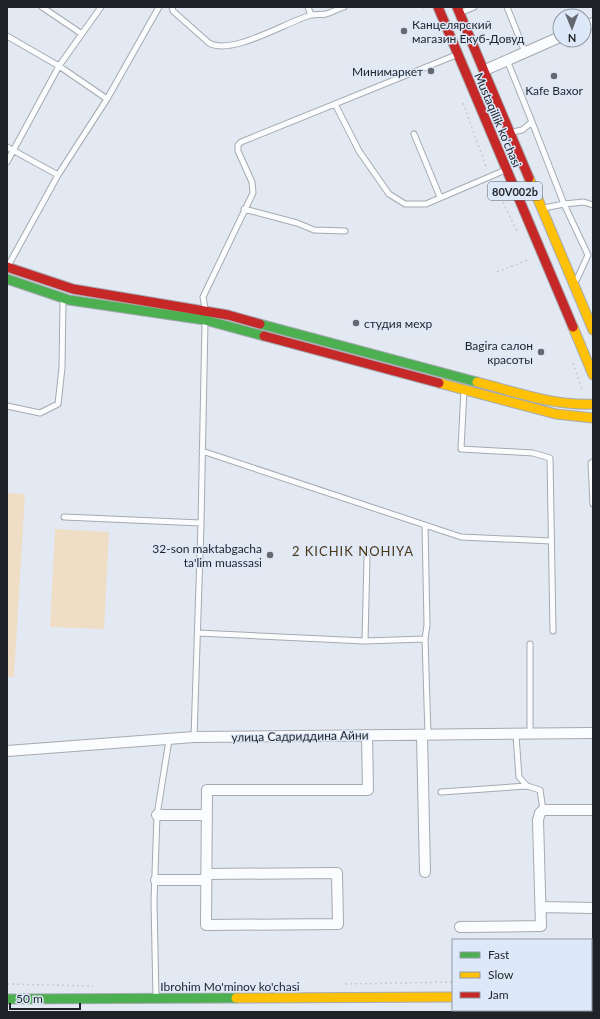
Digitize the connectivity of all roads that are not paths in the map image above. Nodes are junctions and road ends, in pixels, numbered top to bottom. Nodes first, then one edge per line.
1 (42, 7) edge
2 (101, 7) edge
3 (159, 7) edge
4 (172, 7) edge
5 (308, 7) edge
6 (344, 7) edge
7 (438, 7) edge
8 (474, 7) edge
9 (506, 7) edge
10 (458, 10) edge
11 (311, 15) junction
12 (444, 20) junction
13 (82, 34) junction
14 (7, 36) edge
15 (552, 40) edge
16 (525, 52) junction
17 (456, 54) junction
18 (507, 60) junction
19 (59, 66) junction
20 (485, 70) junction
21 (107, 98) junction
22 (335, 104) junction
23 (532, 122) junction
24 (511, 133) junction
25 (414, 134) dead end
26 (7, 147) edge
27 (13, 151) junction
28 (7, 162) edge
29 (506, 170) junction
30 (58, 175) junction
31 (440, 197) junction
32 (564, 204) junction
33 (593, 205) edge
34 (542, 209) junction
35 (244, 210) junction
36 (345, 231) dead end
37 (7, 268) edge
38 (7, 279) edge
39 (574, 286) junction
40 (63, 299) junction
41 (205, 310) junction
42 (205, 320) junction
43 (593, 329) edge
44 (593, 375) edge
45 (464, 389) junction
46 (593, 404) edge
47 (7, 406) edge
48 (593, 418) edge
49 (202, 452) junction
50 (593, 462) edge
51 (593, 504) edge
52 (64, 517) dead end
53 (201, 523) junction
54 (425, 526) junction
55 (551, 541) junction
56 (367, 557) dead end
57 (553, 631) dead end
58 (198, 633) junction
59 (425, 639) junction
60 (365, 641) junction
61 (530, 644) dead end
62 (593, 734) edge
63 (367, 735) junction
64 (425, 735) junction
65 (516, 735) junction
66 (530, 735) junction
67 (194, 737) junction
68 (169, 740) junction
69 (7, 751) edge
70 (527, 786) junction
71 (441, 792) dead end
72 (543, 810) junction
73 (593, 810) edge
74 (157, 815) junction
75 (207, 815) junction
76 (425, 872) dead end
77 (206, 877) junction
78 (156, 880) junction
79 (541, 908) junction
80 (593, 908) edge
81 (460, 927) dead end
82 (452, 997) edge
83 (7, 999) edge
84 (156, 999) junction

1 - 13 lane
2 - 13 lane
3 - 21 lane
4 - 11 lane
5 - 11 lane
6 - 11 lane
7 - 12 main road, Mustaqillik ko'chasi / 80V002b
8 - 10 lane
9 - 16 lane
10 - 12 main road
10 - 20 main road, Mustaqillik ko'chasi / 80V002b
12 - 17 main road, Mustaqillik ko'chasi / 80V002b
13 - 19 lane
14 - 19 lane
15 - 16 street
16 - 18 street
17 - 22 lane
17 - 29 main road, Mustaqillik ko'chasi / 80V002b
18 - 20 street
18 - 23 lane
19 - 21 lane
19 - 27 lane
20 - 24 main road, Mustaqillik ko'chasi / 80V002b
21 - 30 lane
22 - 31 lane
22 - 35 lane
23 - 24 lane
23 - 32 lane
24 - 34 main road, Mustaqillik ko'chasi / 80V002b
25 - 31 lane
26 - 27 lane
27 - 28 lane
27 - 30 lane
29 - 31 lane
29 - 44 main road, Mustaqillik ko'chasi / 80V002b
30 - 37 lane
32 - 33 lane
32 - 34 lane
32 - 39 lane
34 - 39 main road, Mustaqillik ko'chasi / 80V002b
35 - 36 lane
35 - 41 lane
37 - 41 main road
38 - 40 main road
39 - 43 main road, Mustaqillik ko'chasi / 80V002b
40 - 42 main road
40 - 47 lane
41 - 42 lane
41 - 46 main road
42 - 45 main road
42 - 49 lane
45 - 48 main road
45 - 55 lane
49 - 53 lane
49 - 54 lane
50 - 51 lane
52 - 53 lane
53 - 58 lane
54 - 55 lane
54 - 59 lane
55 - 57 lane
56 - 60 lane
58 - 60 lane
58 - 67 lane
59 - 60 lane
59 - 64 lane
61 - 66 lane
62 - 66 street, улица Садриддина Айни
63 - 64 street, улица Садриддина Айни
63 - 67 street, улица Садриддина Айни
63 - 75 street
64 - 65 street, улица Садриддина Айни
64 - 76 street
65 - 66 street, улица Садриддина Айни
65 - 70 lane
67 - 68 street, улица Садриддина Айни
68 - 69 street, улица Садриддина Айни
68 - 74 lane
70 - 71 lane
70 - 72 lane
72 - 73 street
72 - 79 street
74 - 75 street
74 - 78 lane
75 - 77 street
77 - 77 street
77 - 78 street
78 - 84 lane
79 - 80 street
79 - 81 street
82 - 84 main road, Ibrohim Mo'minov ko'chasi
83 - 84 main road, Ibrohim Mo'minov ko'chasi

